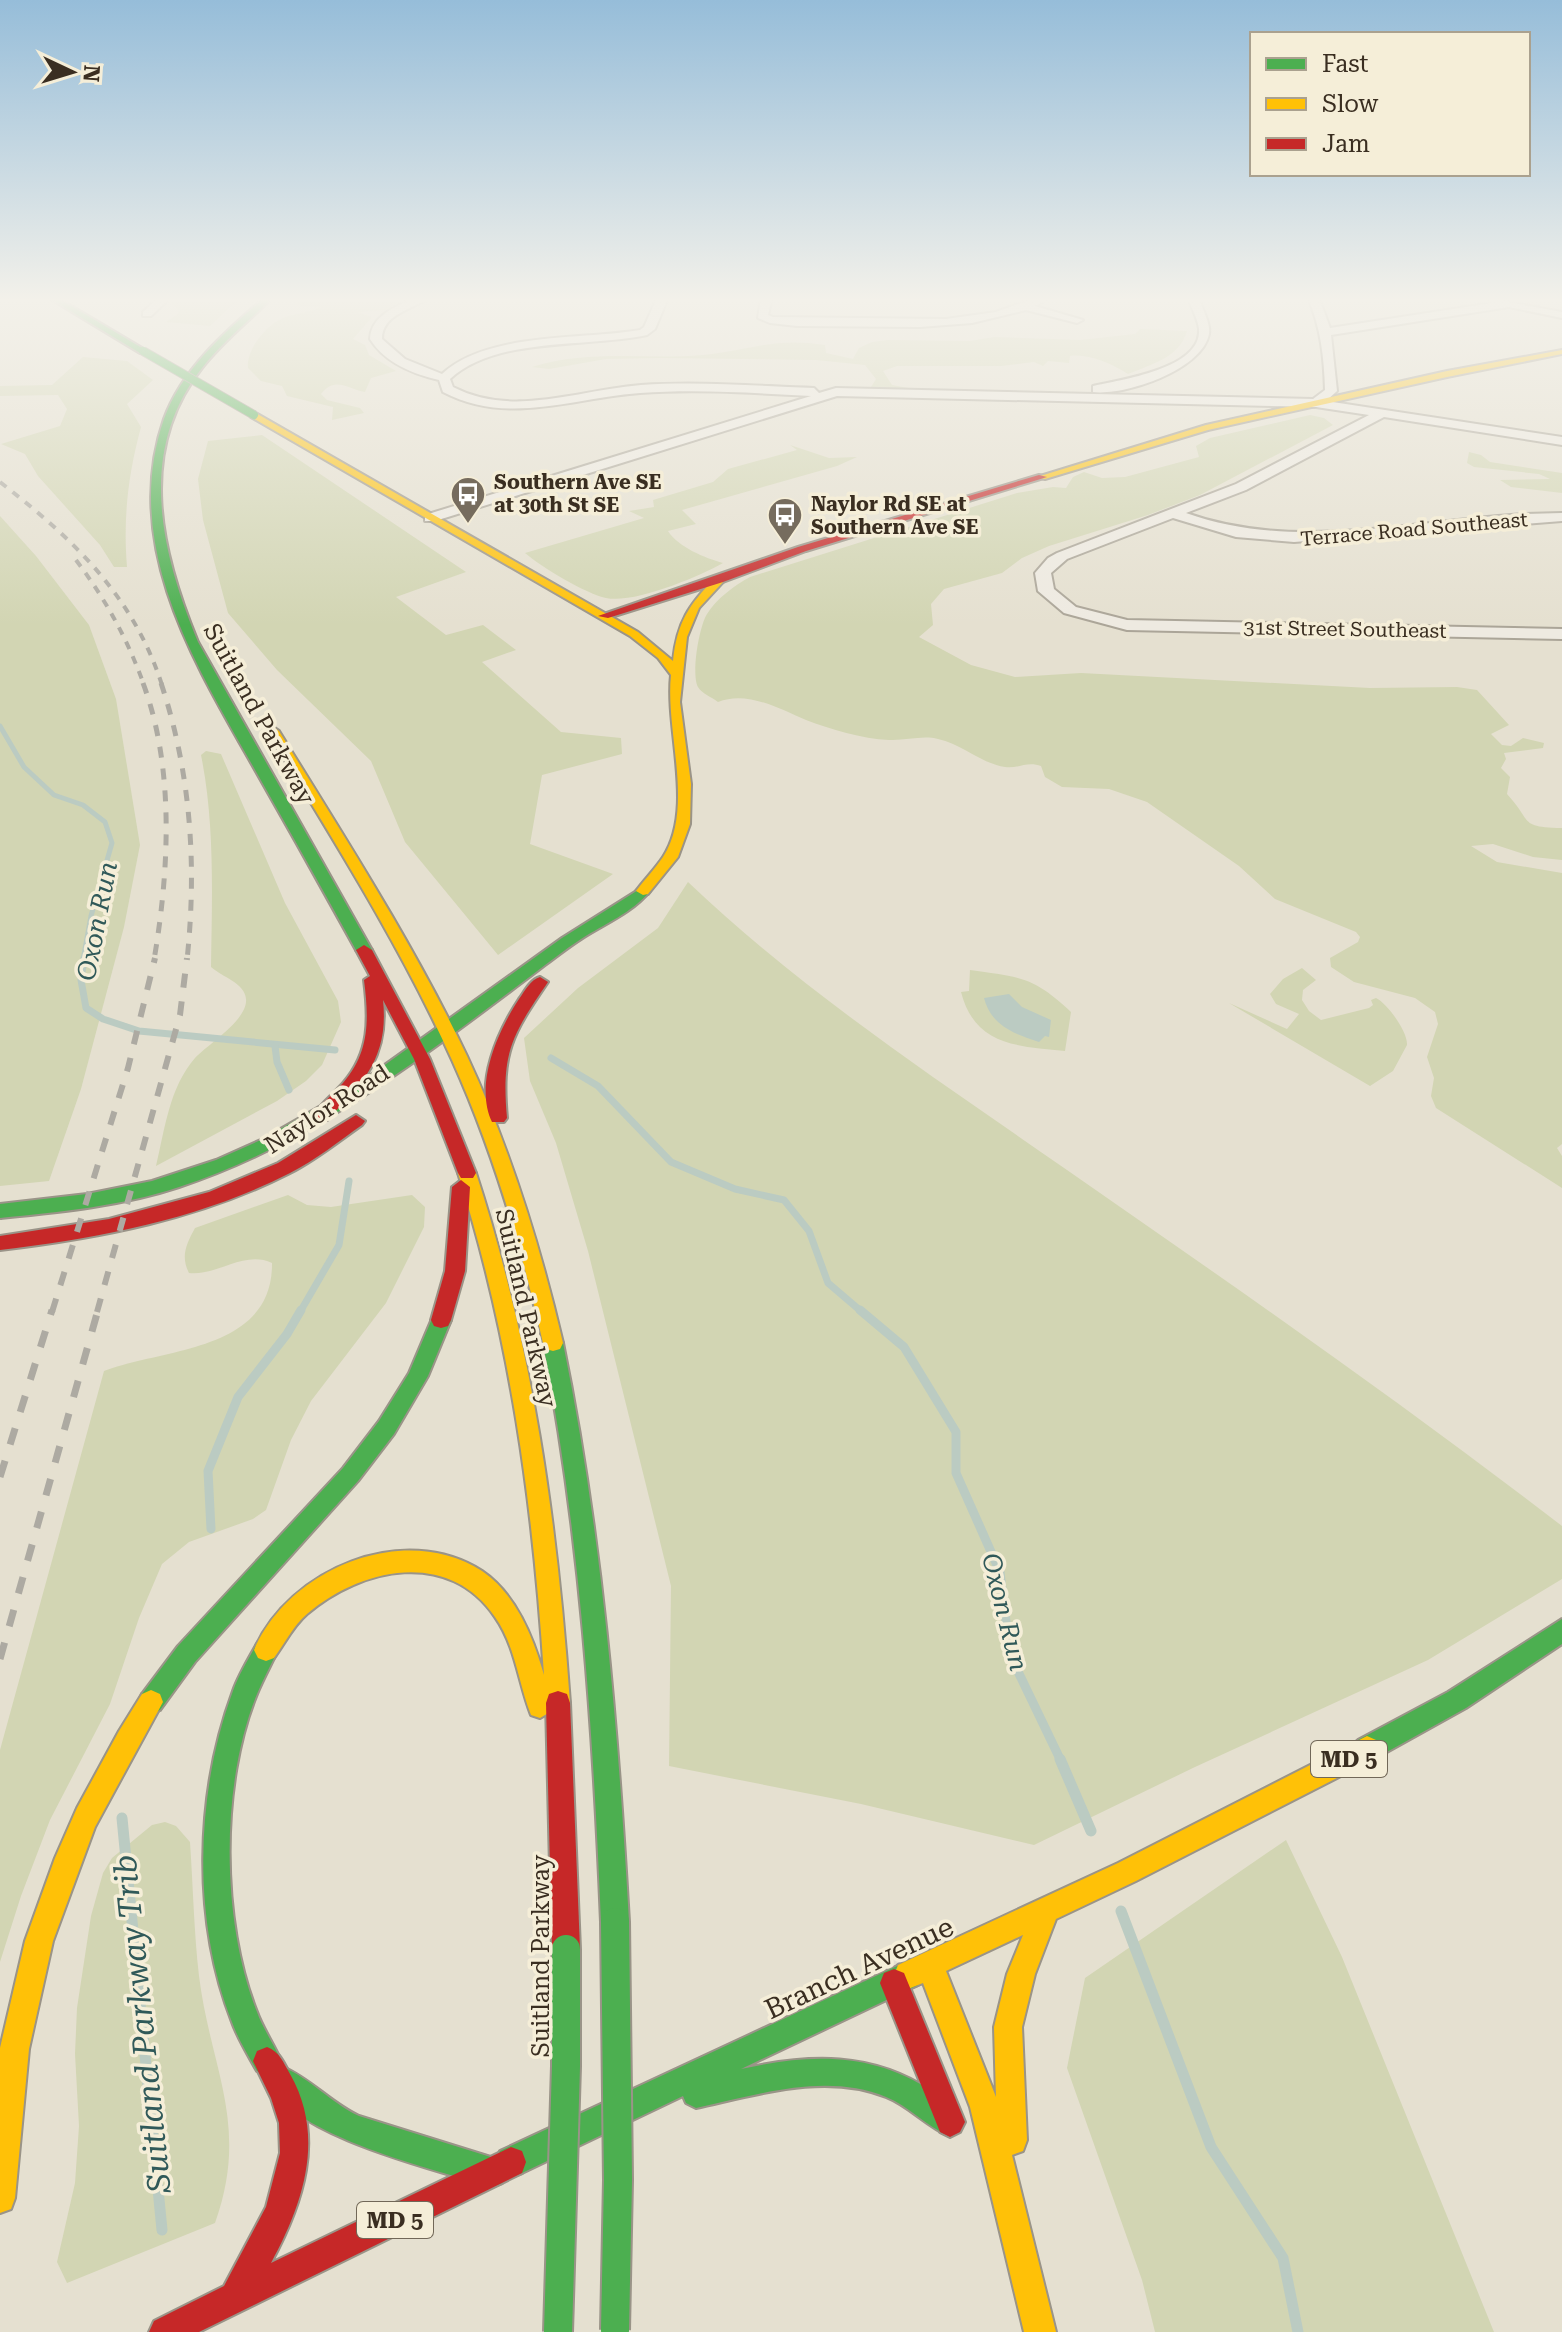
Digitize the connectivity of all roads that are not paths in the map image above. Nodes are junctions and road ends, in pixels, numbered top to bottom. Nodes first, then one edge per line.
1 (178, 407) edge
2 (193, 407) edge
3 (240, 407) edge
4 (788, 407) edge
5 (1300, 407) edge
6 (1336, 407) edge
7 (191, 415) dead end
8 (1379, 415) junction
9 (1562, 441) edge
10 (1174, 514) junction
11 (1562, 517) edge
12 (430, 518) junction
13 (719, 580) junction
14 (604, 616) junction
15 (1562, 634) edge
16 (676, 673) junction
17 (264, 715) dead end
18 (625, 907) junction
19 (366, 954) junction
20 (540, 982) junction
21 (492, 1021) dead end
22 (447, 1031) junction
23 (462, 1045) junction
24 (419, 1051) junction
25 (428, 1071) junction
26 (407, 1086) dead end
27 (374, 1108) dead end
28 (321, 1116) junction
29 (461, 1156) junction
30 (505, 1172) junction
31 (0, 1211) edge
32 (0, 1243) edge
33 (1562, 1630) edge
34 (563, 1798) junction
35 (1046, 1911) junction
36 (930, 1966) junction
37 (894, 1983) junction
38 (283, 2082) junction
39 (634, 2104) junction
40 (949, 2121) junction
41 (960, 2142) dead end
42 (491, 2172) junction
43 (983, 2181) dead end
44 (0, 2198) edge
45 (1020, 2246) junction
46 (234, 2300) junction
47 (615, 2331) edge
48 (165, 2332) edge
49 (558, 2332) edge
50 (1040, 2332) edge

1 - 19 main road, Suitland Parkway
2 - 7 main road
3 - 12 main road, bridge
4 - 12 street
5 - 13 main road
6 - 8 street
8 - 9 street
8 - 10 street
10 - 11 street, Terrace Road Southeast
10 - 15 street, 31st Street Southeast
12 - 14 main road
13 - 14 main road
13 - 16 main road, Naylor Road
14 - 16 main road
16 - 18 main road, Naylor Road
17 - 22 main road, Suitland Parkway
18 - 20 main road, Naylor Road
18 - 22 main road, Naylor Road
19 - 24 main road, Suitland Parkway
19 - 28 main road
20 - 21 main road, Naylor Road
20 - 30 main road
22 - 23 main road, Suitland Parkway
22 - 24 main road, Naylor Road
23 - 25 main road, Naylor Road
23 - 30 main road, Suitland Parkway
24 - 25 main road, Suitland Parkway
24 - 28 main road, Naylor Road
25 - 26 main road, Naylor Road
25 - 29 main road, Suitland Parkway
27 - 32 main road, Naylor Road
28 - 31 main road, Naylor Road
29 - 34 main road, Suitland Parkway
29 - 44 main road
30 - 47 main road, Suitland Parkway, bridge
33 - 35 main road, Branch Avenue / MD 5
34 - 38 main road
34 - 49 main road, Suitland Parkway, bridge
35 - 36 main road, Branch Avenue / MD 5
35 - 45 main road
36 - 37 main road, Branch Avenue / MD 5
36 - 45 main road
37 - 39 main road, Branch Avenue / MD 5
37 - 40 main road
38 - 42 main road
38 - 46 main road
39 - 40 main road
39 - 42 main road, Branch Avenue / MD 5
40 - 41 main road
42 - 46 main road, Branch Avenue / MD 5
43 - 45 main road
45 - 50 main road
46 - 48 main road, Branch Avenue / MD 5

